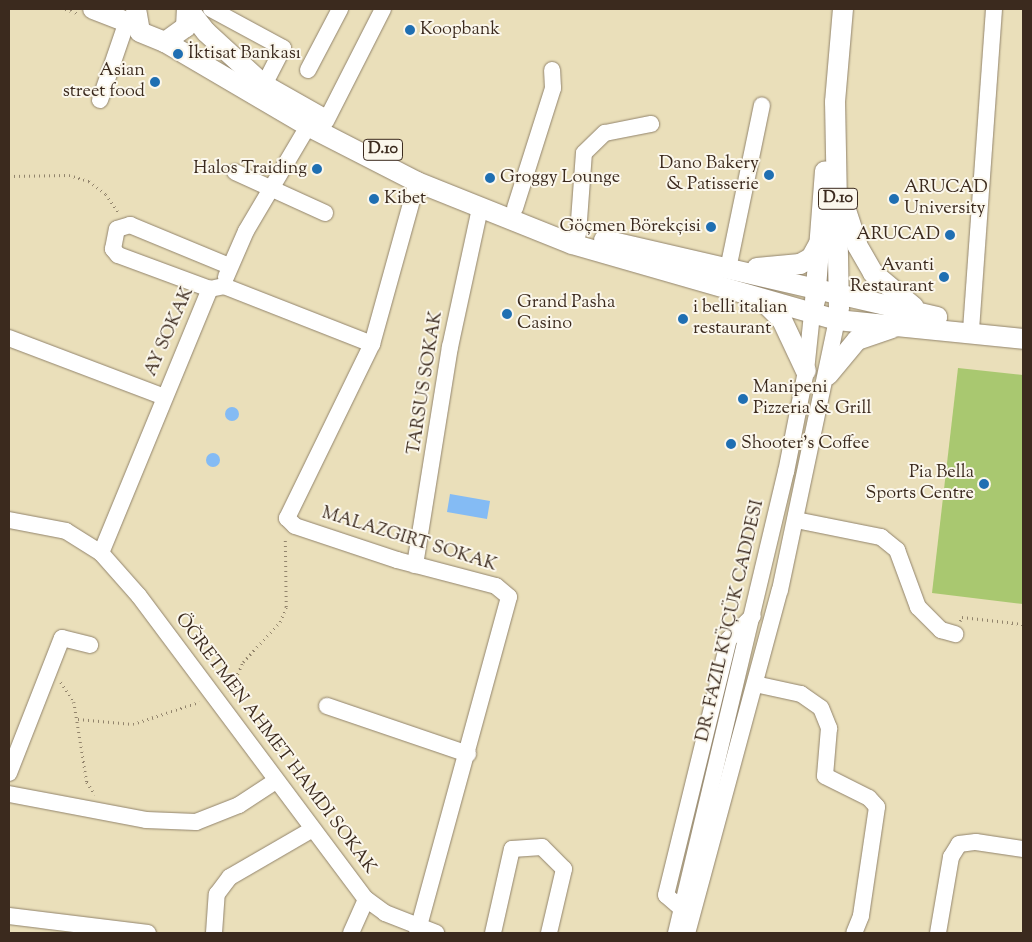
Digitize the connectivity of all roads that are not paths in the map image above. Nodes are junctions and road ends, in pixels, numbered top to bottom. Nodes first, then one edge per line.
1 (93, 9) edge
2 (188, 9) edge
3 (210, 9) edge
4 (340, 9) edge
5 (383, 9) edge
6 (843, 9) edge
7 (994, 9) edge
8 (133, 20) edge
9 (165, 42) junction
10 (308, 70) dead end
11 (552, 70) dead end
12 (264, 85) junction
13 (100, 100) dead end
14 (835, 102) junction
15 (762, 105) dead end
16 (317, 123) junction
17 (651, 124) dead end
18 (236, 172) dead end
19 (417, 182) junction
20 (837, 183) junction
21 (270, 188) junction
22 (480, 208) junction
23 (514, 208) junction
24 (325, 213) dead end
25 (578, 234) junction
26 (823, 238) junction
27 (604, 246) junction
28 (229, 266) junction
29 (728, 269) junction
30 (217, 288) junction
31 (817, 290) junction
32 (841, 295) junction
33 (763, 301) junction
34 (812, 314) junction
35 (837, 320) junction
36 (922, 320) junction
37 (971, 330) junction
38 (9, 338) edge
39 (1023, 338) edge
40 (372, 344) junction
41 (806, 372) junction
42 (828, 376) junction
43 (164, 397) junction
44 (9, 520) edge
45 (796, 520) junction
46 (101, 553) junction
47 (415, 565) junction
48 (955, 634) road end
49 (90, 645) dead end
50 (755, 684) junction
51 (327, 706) dead end
52 (468, 754) junction
53 (9, 773) edge
54 (274, 782) junction
55 (9, 794) edge
56 (311, 830) junction
57 (1023, 849) edge
58 (366, 899) junction
59 (9, 916) edge
60 (419, 931) edge
61 (148, 933) edge
62 (214, 933) edge
63 (352, 933) edge
64 (436, 933) edge
65 (493, 933) edge
66 (549, 933) edge
67 (676, 933) edge
68 (687, 933) edge
69 (854, 933) edge
70 (938, 933) edge

1 - 8 main road, D.10
2 - 9 main road, D.10
2 - 12 main road, D.10
3 - 12 street
4 - 10 street
5 - 16 street
6 - 14 main road, D.10
7 - 37 street
8 - 9 main road, D.10
8 - 13 street
9 - 16 main road, D.10
11 - 23 street
12 - 16 main road, D.10
14 - 20 main road, D.10
14 - 26 main road, D.10
15 - 29 street
16 - 19 main road, D.10
16 - 21 street
16 - 23 main road, D.10
17 - 25 street
18 - 21 street
19 - 22 main road, D.10
19 - 40 street
20 - 32 main road, D.10
20 - 36 main road
21 - 24 street
21 - 28 street
22 - 27 main road, D.10
22 - 47 street, TARSUS SOKAK
23 - 25 main road, D.10
25 - 27 main road, D.10
26 - 29 main road
26 - 31 main road, D.10
27 - 29 main road, D.10
27 - 33 main road, D.10
28 - 30 street
28 - 30 street
29 - 31 main road, D.10
30 - 40 street, AY SOKAK
30 - 43 street, AY SOKAK
31 - 32 main road
31 - 34 main road
32 - 35 main road, D.10
32 - 36 main road
33 - 34 main road, D.10
33 - 41 main road
34 - 35 main road, D.10
34 - 41 street
35 - 36 main road
35 - 42 street
36 - 37 main road
36 - 42 main road
37 - 39 main road
38 - 43 street
40 - 47 street, MALAZGIRT SOKAK
41 - 67 street
42 - 45 street
43 - 46 street, AY SOKAK
44 - 46 street, ÖĞRETMEN AHMET HAMDI SOKAK
45 - 48 street
45 - 50 street
46 - 54 street, ÖĞRETMEN AHMET HAMDI SOKAK
47 - 52 street, MALAZGIRT SOKAK
49 - 53 street
50 - 68 street
50 - 69 street
51 - 52 street
52 - 60 street, MALAZGIRT SOKAK
54 - 55 street
54 - 56 street, ÖĞRETMEN AHMET HAMDI SOKAK
56 - 58 street, ÖĞRETMEN AHMET HAMDI SOKAK
56 - 62 street
57 - 70 street
58 - 60 street, ÖĞRETMEN AHMET HAMDI SOKAK
58 - 63 street
59 - 61 street
60 - 64 street, ÖĞRETMEN AHMET HAMDI SOKAK
65 - 66 street

